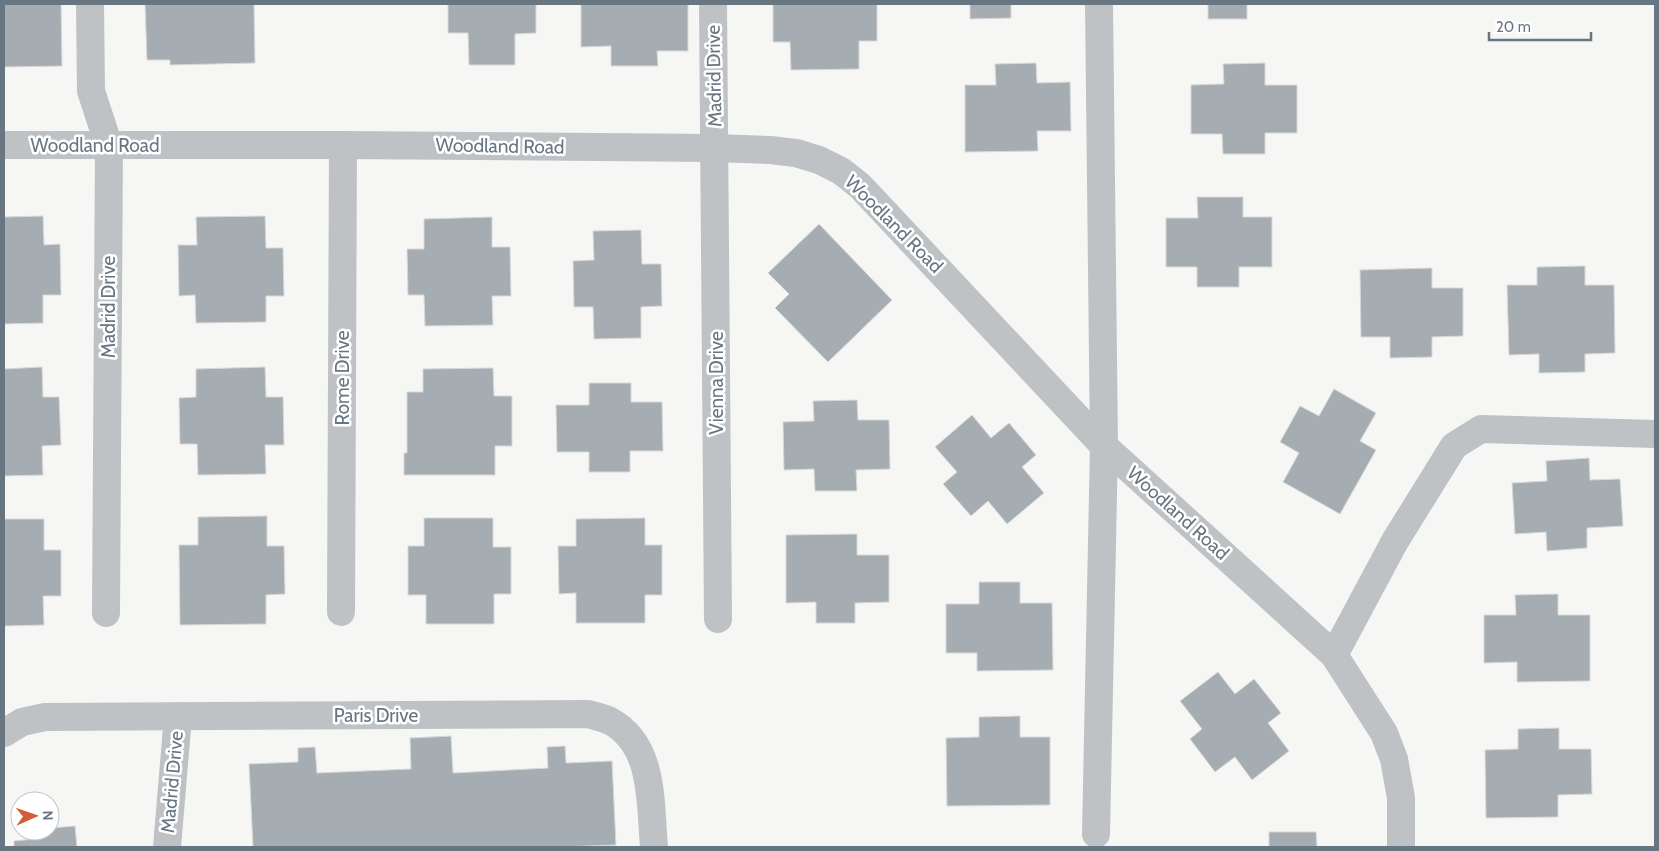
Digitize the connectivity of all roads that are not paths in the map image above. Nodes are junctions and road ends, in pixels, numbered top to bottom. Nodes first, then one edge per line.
1 (90, 4) edge
2 (713, 4) edge
3 (1099, 4) edge
4 (343, 144) junction
5 (4, 145) edge
6 (109, 146) junction
7 (715, 148) junction
8 (1655, 434) edge
9 (1104, 446) junction
10 (341, 612) dead end
11 (106, 613) dead end
12 (718, 619) dead end
13 (1334, 654) junction
14 (178, 716) junction
15 (4, 733) edge
16 (1096, 834) dead end
17 (167, 847) edge
18 (654, 847) edge
19 (1401, 847) edge

1 - 6 lane, Madrid Drive
2 - 7 lane, Madrid Drive
3 - 9 lane
4 - 6 lane, Woodland Road
4 - 7 lane, Woodland Road
4 - 10 lane, Rome Drive
5 - 6 lane, Woodland Road
6 - 11 lane, Madrid Drive
7 - 9 lane, Woodland Road
7 - 12 lane, Vienna Drive
8 - 13 lane
9 - 13 lane, Woodland Road
9 - 16 lane
13 - 19 lane, Woodland Road
14 - 15 lane, Paris Drive
14 - 17 lane, Madrid Drive
14 - 18 lane, Paris Drive

